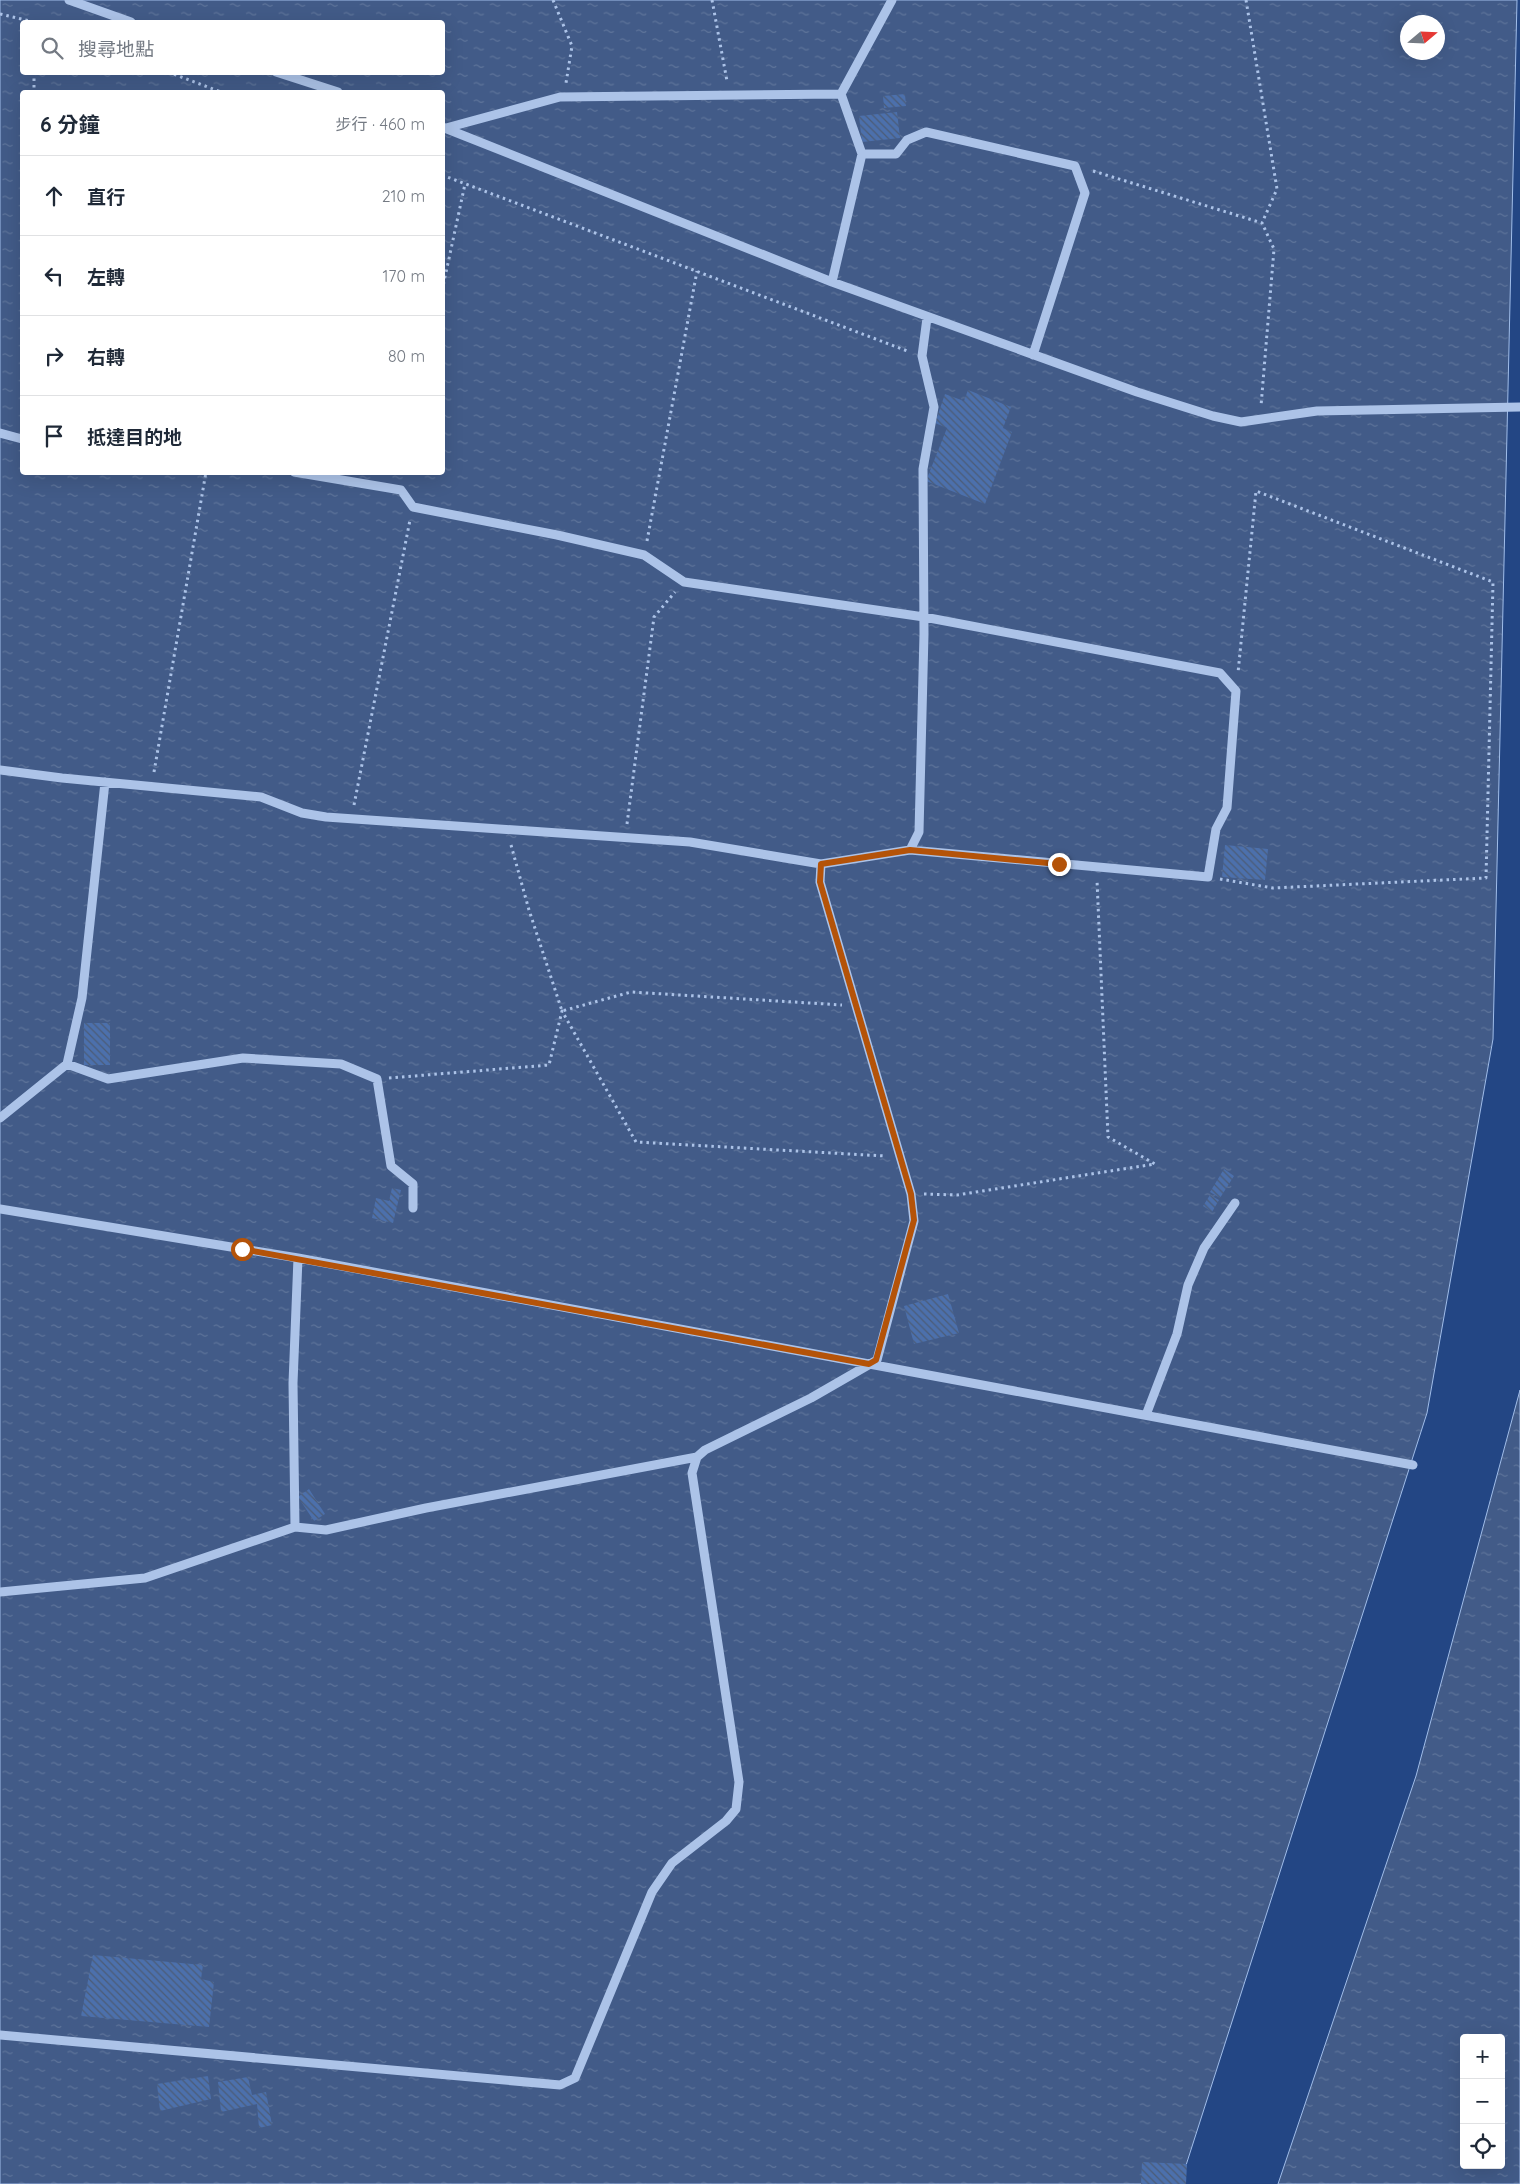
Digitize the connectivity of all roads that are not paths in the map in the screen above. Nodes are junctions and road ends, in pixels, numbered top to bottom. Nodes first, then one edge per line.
1 (69, 0) edge
2 (892, 0) edge
3 (125, 20) edge
4 (285, 75) edge
5 (332, 90) edge
6 (841, 94) junction
7 (445, 127) edge
8 (445, 127) edge
9 (862, 154) junction
10 (832, 282) junction
11 (927, 318) junction
12 (1033, 355) junction
13 (1520, 407) edge
14 (0, 433) edge
15 (20, 438) edge
16 (312, 475) edge
17 (924, 617) junction
18 (0, 770) edge
19 (105, 782) junction
20 (910, 850) junction
21 (821, 864) junction
22 (67, 1064) junction
23 (0, 1118) edge
24 (1235, 1203) dead end
25 (413, 1208) dead end
26 (0, 1209) edge
27 (298, 1258) junction
28 (869, 1364) junction
29 (1146, 1415) junction
30 (697, 1457) junction
31 (1413, 1465) dead end
32 (295, 1527) junction
33 (0, 1592) edge
34 (0, 2035) edge

1 - 3 lane
2 - 6 lane
4 - 5 lane
6 - 7 lane
6 - 9 lane
8 - 10 lane
9 - 10 lane
9 - 12 lane
10 - 11 lane
11 - 12 lane
11 - 17 lane
12 - 13 lane
14 - 15 lane
16 - 17 lane
17 - 20 lane
17 - 20 lane
18 - 19 lane
19 - 21 lane
19 - 22 lane
20 - 21 lane
21 - 28 lane
22 - 23 lane
22 - 25 lane
24 - 29 lane
26 - 27 lane
27 - 28 lane
27 - 32 lane
28 - 29 lane
28 - 30 lane
29 - 31 lane
30 - 32 lane
30 - 34 lane
32 - 33 lane

